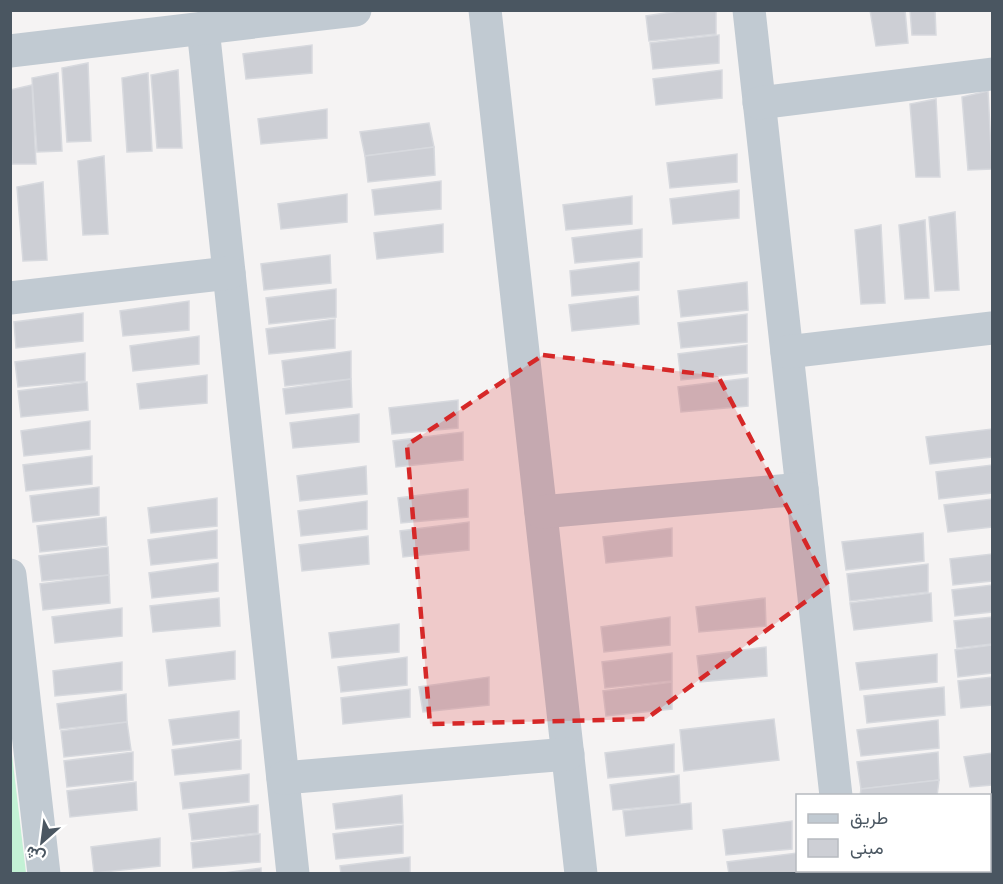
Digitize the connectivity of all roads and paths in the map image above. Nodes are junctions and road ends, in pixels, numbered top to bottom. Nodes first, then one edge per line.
1 (355, 10) edge
2 (485, 10) edge
3 (749, 10) edge
4 (203, 28) junction
5 (10, 51) edge
6 (993, 74) edge
7 (759, 104) junction
8 (230, 273) junction
9 (10, 298) edge
10 (993, 328) edge
11 (787, 352) junction
12 (802, 489) junction
13 (541, 512) junction
14 (10, 575) edge
15 (568, 754) junction
16 (283, 778) junction
17 (836, 794) edge
18 (44, 873) edge
19 (293, 873) edge
20 (581, 873) edge

1 - 4 street
2 - 13 street
3 - 7 street
4 - 5 street
4 - 8 street
6 - 7 street
7 - 11 street
8 - 9 street
8 - 16 street
10 - 11 street
11 - 12 street
12 - 13 street
12 - 17 street
13 - 15 street
14 - 18 street
15 - 16 street
15 - 20 street
16 - 19 street

